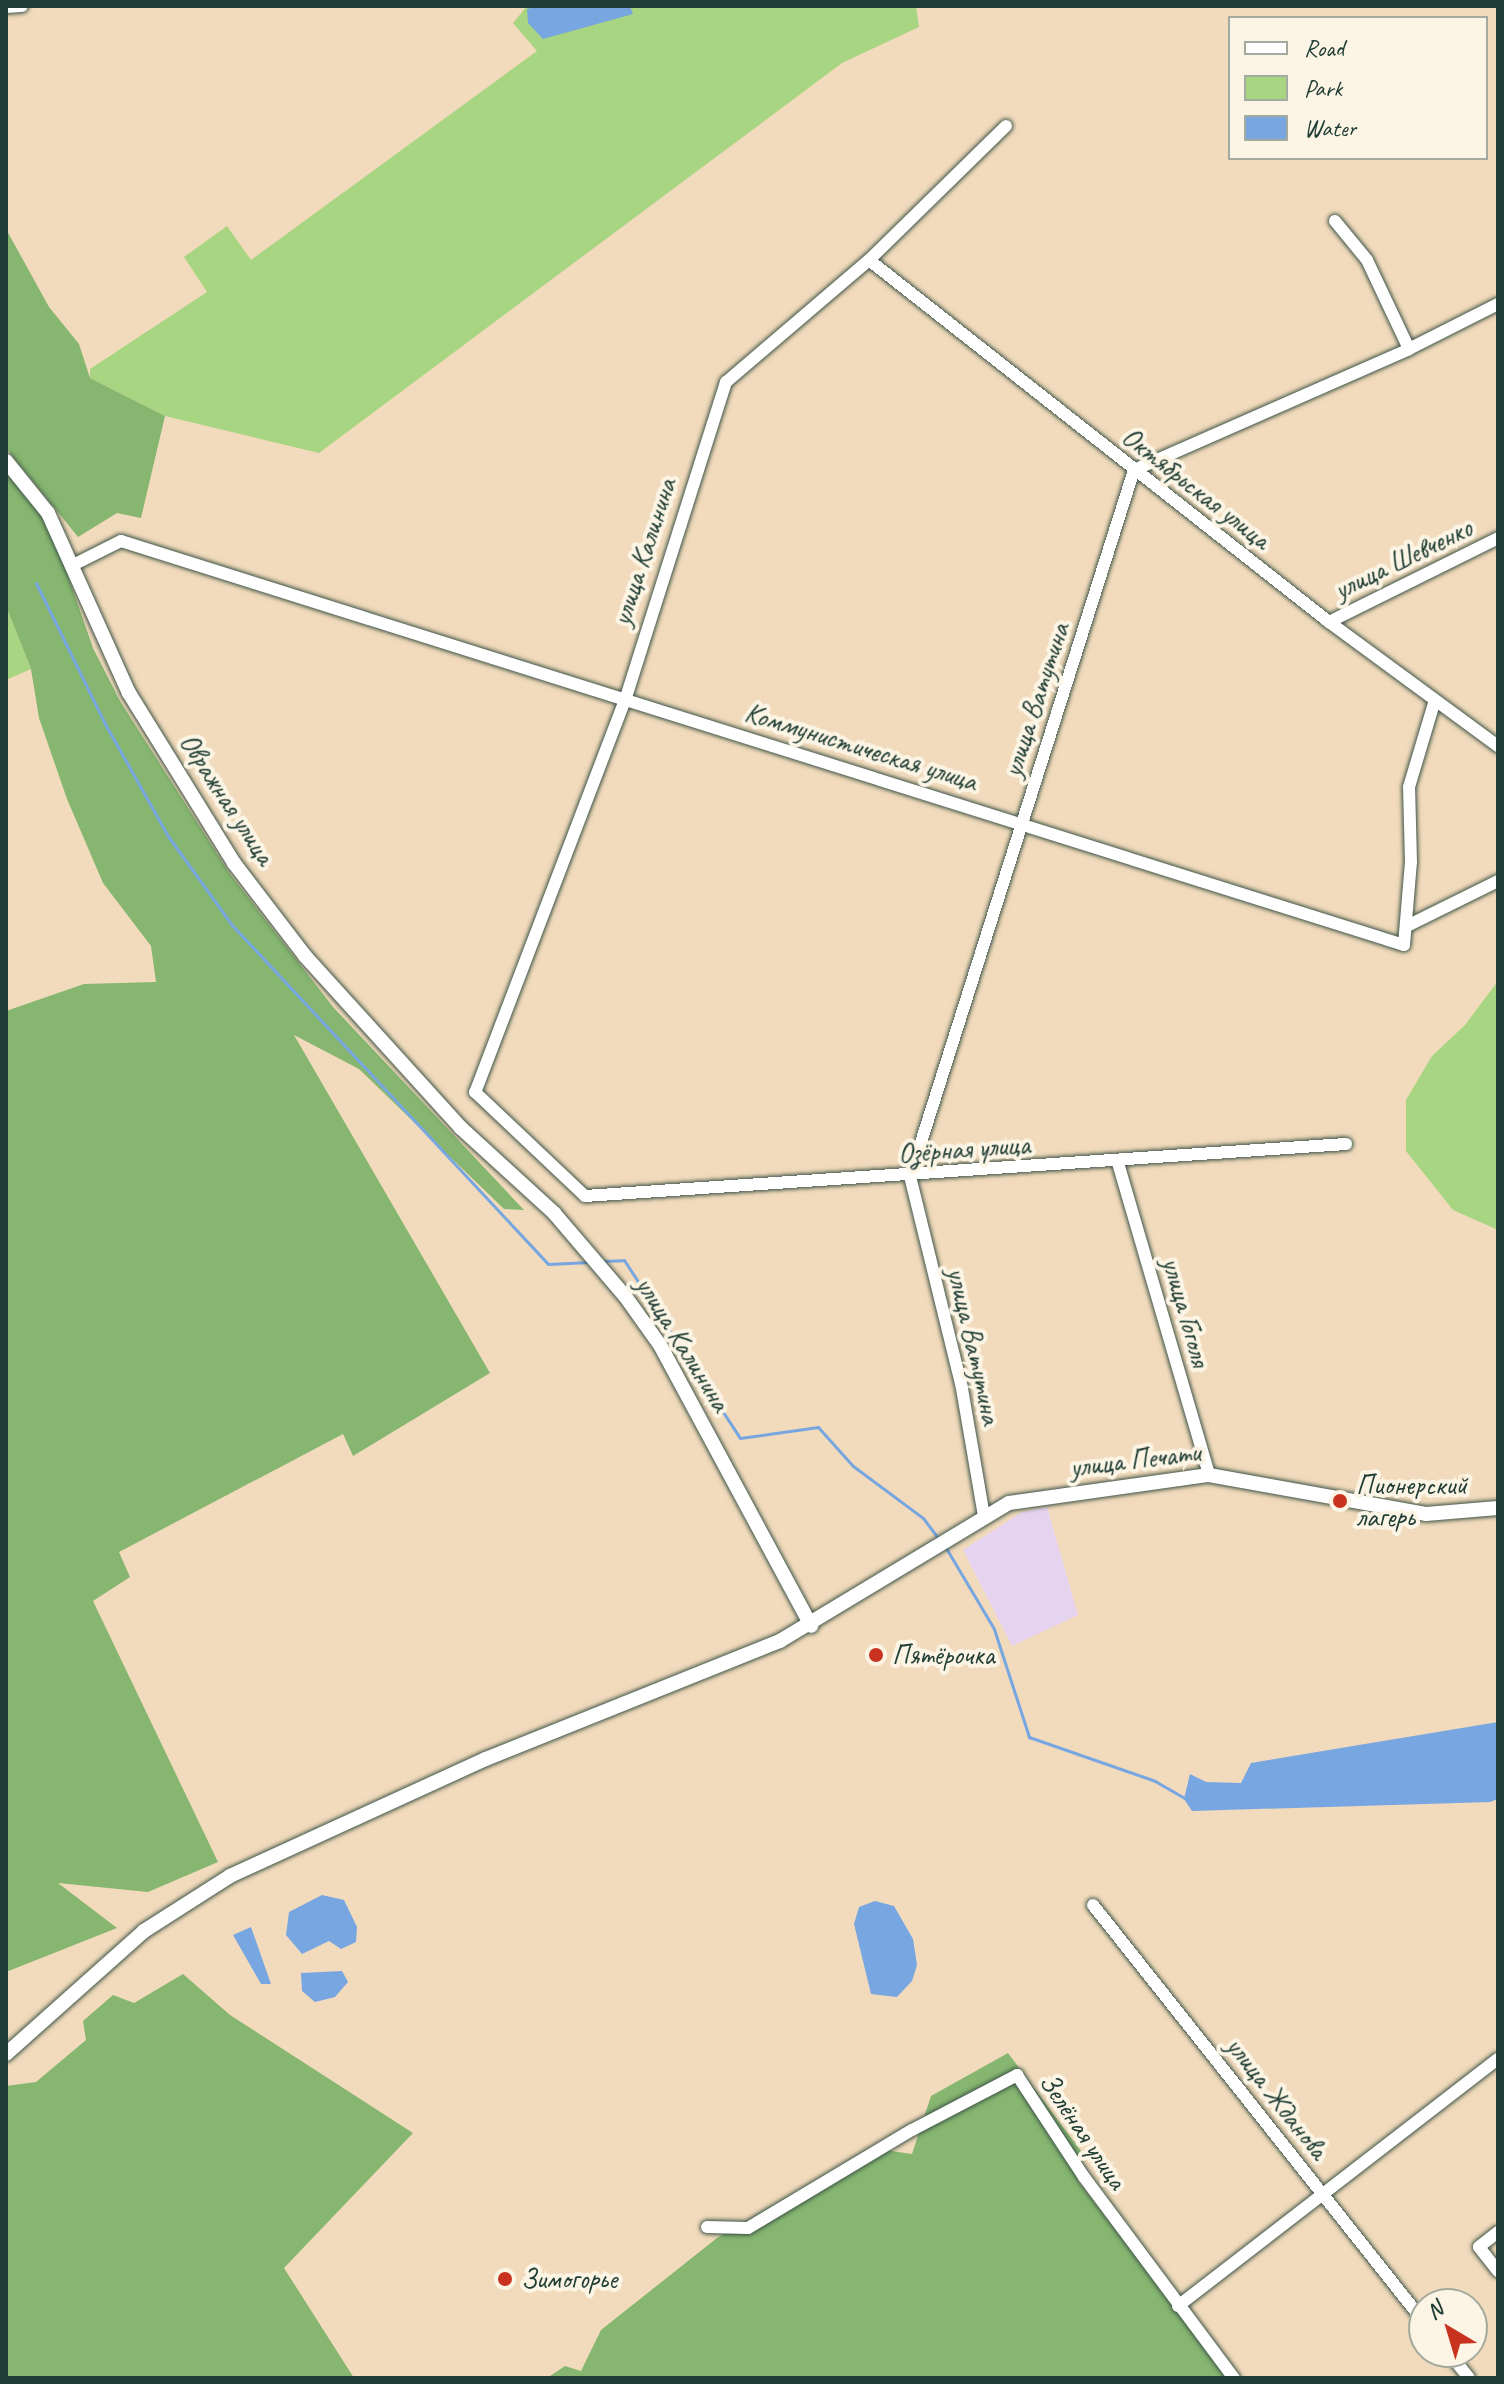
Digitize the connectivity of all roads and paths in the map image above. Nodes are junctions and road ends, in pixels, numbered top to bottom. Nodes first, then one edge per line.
1 (22, 6) edge
2 (6, 7) edge
3 (1006, 126) dead end
4 (1335, 221) dead end
5 (869, 260) junction
6 (1498, 304) edge
7 (1409, 349) junction
8 (6, 461) edge
9 (1134, 470) junction
10 (1498, 538) edge
11 (71, 566) junction
12 (1329, 622) junction
13 (625, 700) junction
14 (1434, 703) junction
15 (1498, 746) edge
16 (1022, 822) junction
17 (1498, 881) edge
18 (1407, 926) junction
19 (461, 1128) joint
20 (1346, 1144) dead end
21 (1118, 1163) junction
22 (910, 1177) junction
23 (585, 1196) joint
24 (1209, 1475) junction
25 (1498, 1508) edge
26 (984, 1516) junction
27 (811, 1626) junction
28 (1093, 1905) dead end
29 (6, 2054) edge
30 (1498, 2059) edge
31 (1323, 2194) junction
32 (707, 2227) dead end
33 (1498, 2232) edge
34 (1498, 2271) edge
35 (1408, 2302) edge
36 (1178, 2306) junction
37 (1234, 2378) edge

1 - 2 street
3 - 5 street, улица Калинина
4 - 7 street
5 - 9 street, Октябрьская улица
5 - 13 street, улица Калинина
6 - 7 street
7 - 9 street
8 - 11 street, Овражная улица
9 - 12 street, Октябрьская улица
9 - 16 street, улица Ватутина
10 - 12 street, улица Шевченко
11 - 13 street, Коммунистическая улица
11 - 19 street, Овражная улица
12 - 14 street, Октябрьская улица
13 - 16 street, Коммунистическая улица
13 - 23 street, улица Калинина
14 - 15 street, Октябрьская улица
14 - 18 street
16 - 18 street, Коммунистическая улица
16 - 22 street, улица Ватутина
17 - 18 street
19 - 27 street, улица Калинина
20 - 21 street, Озёрная улица
21 - 22 street, Озёрная улица
21 - 24 street, улица Гоголя
22 - 23 street, Озёрная улица
22 - 26 street, улица Ватутина
24 - 25 street, улица Печати
24 - 26 street, улица Печати
26 - 27 street, улица Печати
27 - 29 street, улица Печати
28 - 31 street, улица Жданова
30 - 31 street
31 - 35 street, улица Жданова
31 - 36 street
32 - 36 street, Зелёная улица
33 - 34 street
36 - 37 street, Зелёная улица

